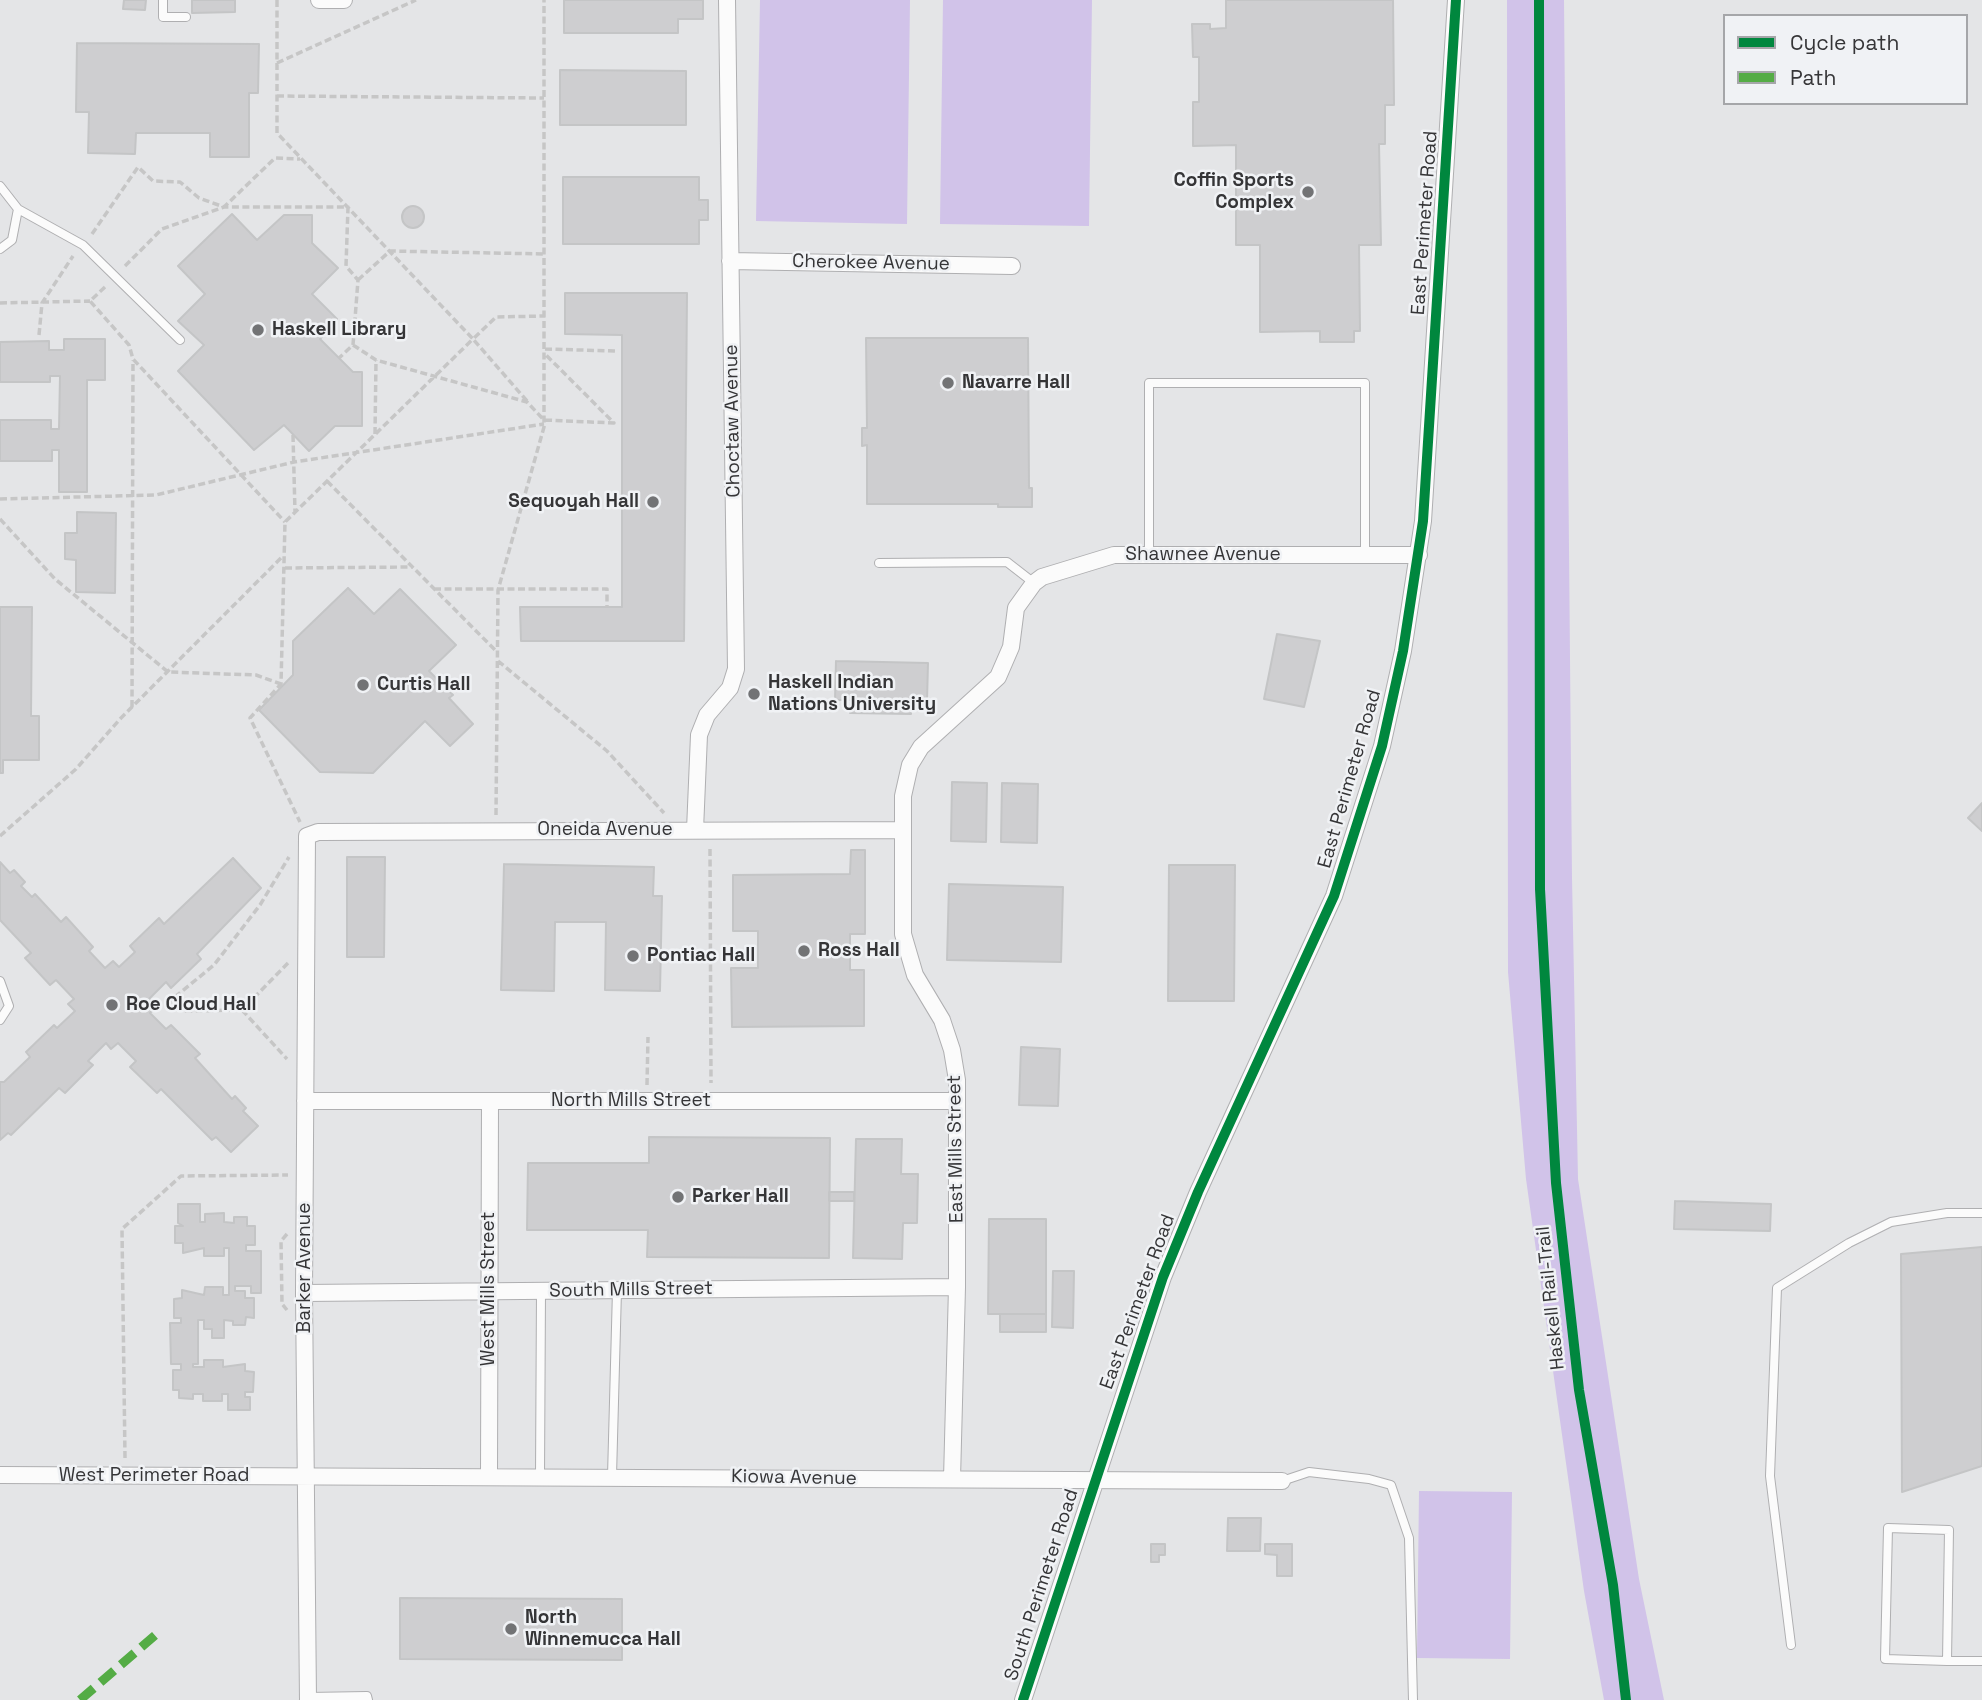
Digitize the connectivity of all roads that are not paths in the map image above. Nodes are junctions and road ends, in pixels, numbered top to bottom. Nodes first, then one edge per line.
1 (163, 0) edge
2 (319, 0) edge
3 (344, 0) edge
4 (727, 0) edge
5 (1456, 0) edge
6 (186, 17) dead end
7 (0, 186) edge
8 (18, 209) junction
9 (0, 249) edge
10 (730, 261) junction
11 (1012, 266) dead end
12 (180, 340) dead end
13 (1149, 555) junction
14 (1365, 555) junction
15 (1419, 555) junction
16 (879, 563) dead end
17 (1034, 583) junction
18 (696, 830) junction
19 (904, 830) junction
20 (301, 832) joint
21 (0, 981) edge
22 (0, 1020) edge
23 (305, 1101) junction
24 (490, 1101) junction
25 (957, 1101) junction
26 (1982, 1213) edge
27 (957, 1287) junction
28 (617, 1290) junction
29 (489, 1291) junction
30 (541, 1291) junction
31 (304, 1293) junction
32 (0, 1475) edge
33 (307, 1476) junction
34 (489, 1476) junction
35 (540, 1476) junction
36 (612, 1476) junction
37 (952, 1479) junction
38 (1095, 1480) junction
39 (1282, 1481) joint
40 (1791, 1645) dead end
41 (1947, 1661) junction
42 (1982, 1661) edge
43 (308, 1698) edge
44 (368, 1700) edge
45 (1023, 1700) edge
46 (1413, 1700) edge

1 - 6 lane
2 - 3 street
4 - 10 street, Choctaw Avenue
5 - 15 street, East Perimeter Road
7 - 8 lane
8 - 9 lane
8 - 12 lane
10 - 11 street, Cherokee Avenue
10 - 18 street, Choctaw Avenue
13 - 14 street, Shawnee Avenue
13 - 14 lane
13 - 17 street, Shawnee Avenue
14 - 15 street, Shawnee Avenue
15 - 38 street, East Perimeter Road
16 - 17 lane
17 - 19 street
18 - 19 street, Oneida Avenue
18 - 20 street, Oneida Avenue
19 - 25 street, East Mills Street
20 - 23 street, Barker Avenue
21 - 22 lane
23 - 24 street, North Mills Street
23 - 31 street, Barker Avenue
24 - 25 street, North Mills Street
24 - 29 street, West Mills Street
25 - 27 street, East Mills Street
26 - 40 lane
27 - 28 street, South Mills Street
27 - 37 street, East Mills Street
28 - 30 street, South Mills Street
28 - 36 lane
29 - 30 street, South Mills Street
29 - 31 street, South Mills Street
29 - 34 street, West Mills Street
30 - 35 lane
31 - 33 street, Barker Avenue
32 - 33 street, West Perimeter Road
33 - 34 street, Kiowa Avenue
33 - 43 street, Barker Avenue
34 - 35 street, Kiowa Avenue
35 - 36 street, Kiowa Avenue
36 - 37 street, Kiowa Avenue
37 - 38 street, Kiowa Avenue
38 - 39 street, Kiowa Avenue
38 - 45 street, South Perimeter Road
39 - 46 lane
41 - 41 lane
41 - 42 lane
43 - 44 lane

